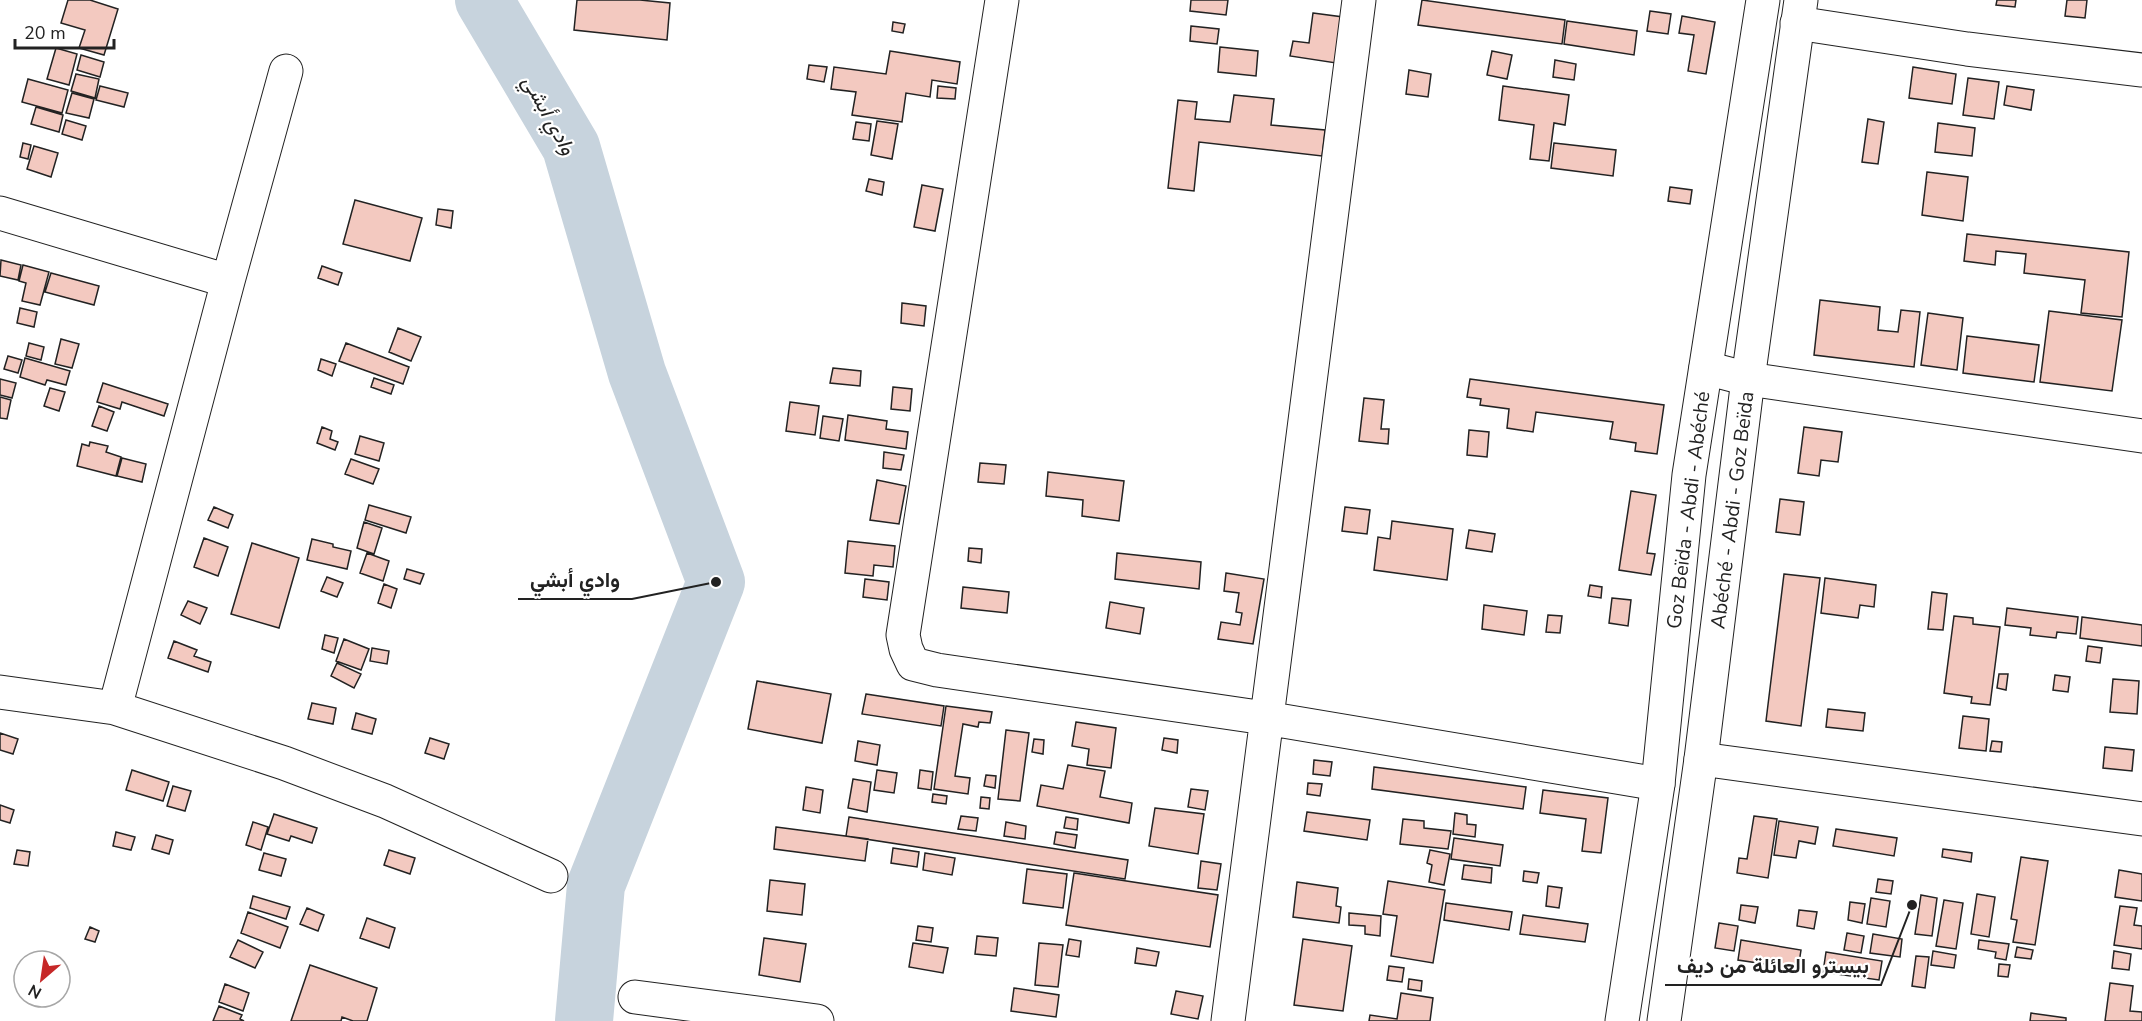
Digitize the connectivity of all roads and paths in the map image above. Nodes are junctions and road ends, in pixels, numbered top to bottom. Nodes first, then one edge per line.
1 (1002, 0) edge
2 (1359, 0) edge
3 (1763, 0) edge
4 (1799, 12) edge
5 (2142, 70) edge
6 (286, 71) dead end
7 (0, 213) edge
8 (228, 281) junction
9 (1706, 368) junction
10 (1748, 379) junction
11 (2142, 436) edge
12 (0, 692) edge
13 (115, 708) junction
14 (1265, 718) junction
15 (1701, 759) junction
16 (1658, 784) junction
17 (2142, 819) edge
18 (551, 876) dead end
19 (635, 997) dead end
20 (817, 1021) edge
21 (1228, 1021) edge
22 (1622, 1021) edge
23 (1664, 1021) edge

1 - 14 street
2 - 14 street
3 - 9 street, Goz Beïda - Abdi - Abéché
4 - 5 street
4 - 10 street, Abéché - Abdi - Goz Beïda
6 - 8 street
7 - 8 street
8 - 13 street
9 - 10 street
9 - 16 street, Goz Beïda - Abdi - Abéché
10 - 11 street
10 - 15 street, Abéché - Abdi - Goz Beïda
12 - 13 street
13 - 18 street
14 - 16 street
14 - 21 street
15 - 17 street
15 - 23 street, Abéché - Abdi - Goz Beïda
16 - 22 street, Goz Beïda - Abdi - Abéché
19 - 20 street

